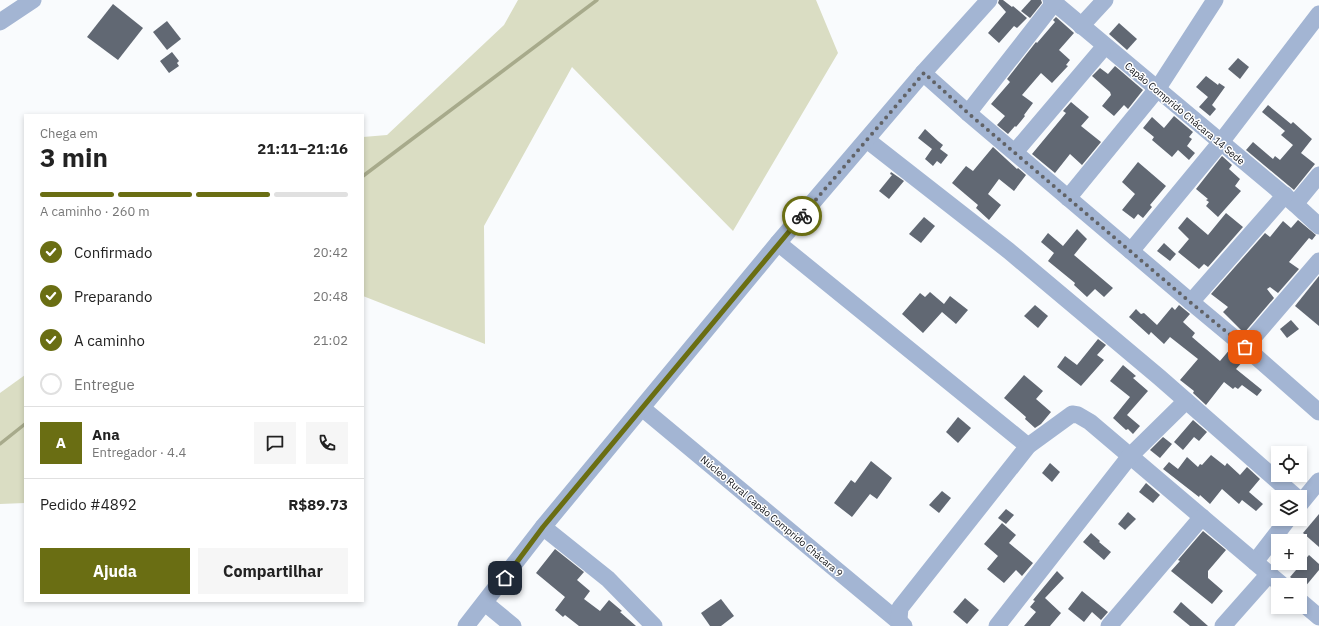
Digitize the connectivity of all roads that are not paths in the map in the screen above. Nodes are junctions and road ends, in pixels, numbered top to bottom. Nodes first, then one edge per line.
1 (33, 0) edge
2 (989, 0) edge
3 (1105, 0) edge
4 (1215, 0) edge
5 (1052, 1) edge
6 (1319, 14) edge
7 (0, 22) edge
8 (1081, 26) junction
9 (1105, 46) junction
10 (924, 73) junction
11 (1158, 88) junction
12 (968, 113) junction
13 (867, 140) junction
14 (1221, 142) junction
15 (1015, 152) junction
16 (1319, 174) edge
17 (1068, 198) junction
18 (1290, 200) junction
19 (1319, 226) edge
20 (778, 243) junction
21 (1132, 251) junction
22 (1319, 261) edge
23 (1190, 302) junction
24 (1245, 347) junction
25 (1186, 400) junction
26 (1317, 407) edge
27 (642, 408) junction
28 (1028, 446) junction
29 (1130, 456) junction
30 (1319, 481) edge
31 (1287, 490) edge
32 (1307, 493) edge
33 (1202, 517) junction
34 (1283, 526) edge
35 (543, 527) junction
36 (1255, 562) junction
37 (1269, 574) junction
38 (1274, 578) edge
39 (485, 603) junction
40 (1307, 607) edge
41 (1319, 617) edge
42 (903, 625) edge
43 (466, 626) edge
44 (513, 626) edge
45 (654, 626) edge
46 (998, 626) edge
47 (1108, 626) edge
48 (1224, 626) edge

1 - 7 street
2 - 10 street
3 - 8 street
4 - 11 street
5 - 8 street, Capão Comprido Chácara 14 Sede
5 - 12 street
6 - 14 street
8 - 9 street, Capão Comprido Chácara 14 Sede
9 - 11 street, Capão Comprido Chácara 14 Sede
9 - 15 street
10 - 12 street
10 - 13 street
11 - 14 street, Capão Comprido Chácara 14 Sede
11 - 17 street
12 - 15 street
13 - 20 street
13 - 25 street
14 - 18 street, Capão Comprido Chácara 14 Sede
14 - 21 street
15 - 17 street
16 - 18 street
17 - 21 street
18 - 19 street, Capão Comprido Chácara 14 Sede
18 - 23 street
20 - 27 street
20 - 28 street
21 - 23 street
22 - 24 street
23 - 24 street
24 - 26 street
25 - 29 street
25 - 31 street
27 - 35 street
27 - 42 street, Núcleo Rural Capão Comprido Chácara 9
28 - 29 street
28 - 42 street
29 - 33 street
29 - 46 street
30 - 32 street
33 - 36 street
33 - 47 street
34 - 36 street
35 - 39 street
35 - 45 street
36 - 37 street
37 - 38 street
37 - 48 street
39 - 43 street
39 - 44 street
40 - 41 street

